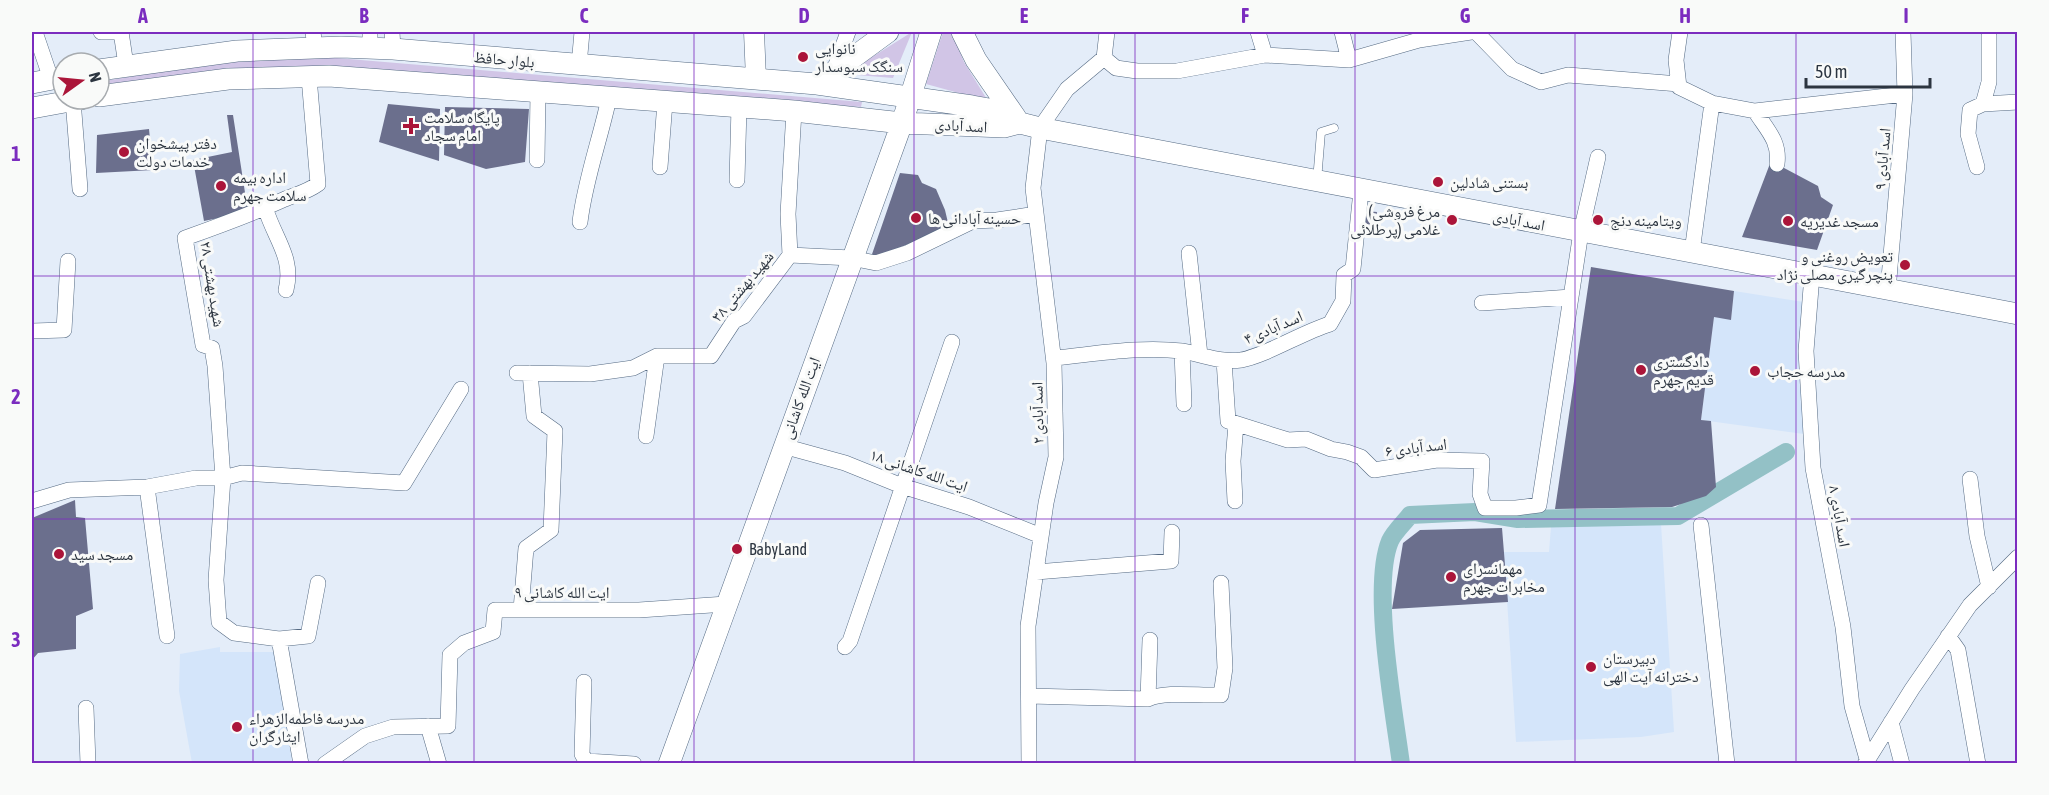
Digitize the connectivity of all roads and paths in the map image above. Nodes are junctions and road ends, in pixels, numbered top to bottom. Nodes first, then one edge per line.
1 (35, 32) edge
2 (100, 32) edge
3 (118, 32) edge
4 (582, 32) edge
5 (754, 32) edge
6 (848, 32) edge
7 (888, 32) edge
8 (931, 32) edge
9 (962, 32) edge
10 (1107, 32) edge
11 (1258, 32) edge
12 (1342, 32) edge
13 (1474, 32) edge
14 (1680, 32) edge
15 (1903, 32) edge
16 (1989, 35) dead end
17 (314, 40) edge
18 (370, 40) edge
19 (393, 40) edge
20 (1265, 55) junction
21 (1104, 58) junction
22 (1349, 60) junction
23 (126, 65) junction
24 (579, 65) junction
25 (111, 68) edge
26 (309, 77) junction
27 (825, 78) junction
28 (48, 79) edge
29 (756, 79) junction
30 (1679, 84) junction
31 (538, 92) junction
32 (111, 94) edge
33 (1905, 94) junction
34 (909, 96) junction
35 (609, 98) junction
36 (665, 102) junction
37 (2018, 102) edge
38 (1712, 103) junction
39 (1983, 104) junction
40 (51, 105) edge
41 (739, 107) junction
42 (32, 108) edge
43 (77, 111) edge
44 (794, 111) junction
45 (1755, 111) junction
46 (902, 123) junction
47 (1030, 126) junction
48 (1334, 128) dead end
49 (1598, 157) dead end
50 (537, 160) dead end
51 (1777, 164) dead end
52 (660, 167) dead end
53 (1977, 167) dead end
54 (737, 180) dead end
55 (1317, 182) junction
56 (80, 189) dead end
57 (1361, 190) junction
58 (266, 210) junction
59 (1035, 214) junction
60 (580, 222) dead end
61 (1581, 232) junction
62 (1692, 252) junction
63 (1189, 253) dead end
64 (790, 255) junction
65 (852, 258) junction
66 (68, 261) dead end
67 (1812, 275) junction
68 (286, 290) dead end
69 (1888, 290) junction
70 (1571, 297) junction
71 (1482, 303) dead end
72 (2018, 314) edge
73 (32, 331) edge
74 (952, 342) dead end
75 (1182, 351) junction
76 (1200, 355) junction
77 (657, 356) junction
78 (1054, 358) junction
79 (1224, 360) junction
80 (461, 389) dead end
81 (1184, 404) dead end
82 (1236, 424) junction
83 (646, 436) dead end
84 (783, 446) junction
85 (223, 478) junction
86 (1970, 479) dead end
87 (902, 486) junction
88 (147, 487) junction
89 (32, 501) edge
90 (1234, 501) dead end
91 (1701, 525) dead end
92 (1172, 532) dead end
93 (1041, 536) junction
94 (2018, 557) edge
95 (1036, 572) junction
96 (318, 582) dead end
97 (1221, 583) dead end
98 (1989, 586) junction
99 (726, 604) junction
100 (521, 610) junction
101 (167, 636) dead end
102 (1948, 636) junction
103 (279, 639) junction
104 (1150, 640) dead end
105 (845, 647) dead end
106 (584, 682) dead end
107 (1029, 696) junction
108 (1148, 699) junction
109 (86, 708) dead end
110 (1891, 722) junction
111 (428, 726) junction
112 (1866, 761) edge
113 (88, 764) edge
114 (301, 764) edge
115 (325, 764) edge
116 (439, 764) edge
117 (634, 764) edge
118 (669, 764) edge
119 (1029, 764) edge
120 (1727, 764) edge
121 (1902, 764) edge
122 (1978, 764) edge

1 - 28 street
2 - 3 street
3 - 23 street
4 - 24 street
5 - 29 street
6 - 27 street
7 - 27 main road
8 - 34 main road, ایت الله کاشانی
9 - 47 main road
10 - 21 street
11 - 20 street
12 - 22 street
13 - 22 street
13 - 30 street
14 - 30 street
15 - 33 street, اسد آبادی ۹
16 - 39 street
17 - 18 main road, بلوار حافظ
17 - 23 main road, بلوار حافظ
18 - 19 main road, بلوار حافظ
19 - 24 main road, بلوار حافظ
20 - 21 street
20 - 22 street
21 - 47 street
23 - 25 main road, بلوار حافظ
24 - 29 main road, بلوار حافظ
26 - 31 main road, بلوار حافظ
26 - 32 main road, بلوار حافظ
26 - 58 street, شهید بهشتی ۲۸
27 - 29 main road, بلوار حافظ
27 - 34 main road, بلوار حافظ
30 - 38 street
31 - 35 main road, بلوار حافظ
31 - 50 street
33 - 45 street
33 - 69 street, اسد آبادی ۹
34 - 46 main road, ایت الله کاشانی
34 - 47 main road, اسد آبادی
35 - 36 main road, بلوار حافظ
35 - 60 street
36 - 41 main road, بلوار حافظ
36 - 52 street
37 - 39 street
38 - 45 street
38 - 62 street
39 - 53 street
40 - 42 main road
41 - 44 main road, بلوار حافظ
41 - 54 street
43 - 56 street
44 - 46 main road, بلوار حافظ
44 - 64 street, شهید بهشتی ۳۸
45 - 51 street
46 - 47 main road, اسد آبادی
46 - 65 main road, ایت الله کاشانی
47 - 55 main road, اسد آبادی
47 - 59 street, اسد آبادی ۲
48 - 55 lane
49 - 61 street, اسد آبادی ۶
55 - 57 main road, اسد آبادی
57 - 61 main road, اسد آبادی
57 - 79 street, اسد آبادی ۴
58 - 68 street
58 - 85 street, شهید بهشتی ۲۸
59 - 65 street
59 - 78 street, اسد آبادی ۲
61 - 62 main road, اسد آبادی
61 - 70 street, اسد آبادی ۶
62 - 67 main road, اسد آبادی
63 - 76 street
64 - 65 street
64 - 77 street, شهید بهشتی ۳۸
65 - 84 main road, ایت الله کاشانی
66 - 73 street
67 - 69 main road, اسد آبادی
67 - 112 street, اسد آبادی ۸
69 - 72 main road, اسد آبادی
70 - 71 street
70 - 82 street, اسد آبادی ۶
74 - 87 street
75 - 76 street, اسد آبادی ۴
75 - 78 street, اسد آبادی ۴
75 - 81 street
76 - 79 street, اسد آبادی ۴
77 - 83 street
77 - 100 street, شهید بهشتی ۳۸
78 - 93 street, اسد آبادی ۲
79 - 82 street
80 - 85 street
82 - 90 street
84 - 87 street, ایت الله کاشانی ۱۸
84 - 99 main road, ایت الله کاشانی
85 - 88 street
85 - 103 street, شهید بهشتی ۲۸
86 - 98 street
87 - 93 street, ایت الله کاشانی ۱۸
87 - 105 street
88 - 89 street
88 - 101 street
91 - 120 street
92 - 95 street
93 - 95 street, اسد آبادی ۲
94 - 98 street
95 - 107 street, اسد آبادی ۲
96 - 103 street
97 - 108 street
98 - 102 street
99 - 100 street, ایت الله کاشانی ۹
99 - 118 main road, ایت الله کاشانی
100 - 111 street, ایت الله کاشانی ۹
102 - 110 street
102 - 122 street
103 - 114 street
104 - 108 street
106 - 117 street
107 - 108 street
107 - 119 street, اسد آبادی ۲
109 - 113 street
110 - 112 street
110 - 121 street
111 - 115 street, ایت الله کاشانی ۹
111 - 116 street

